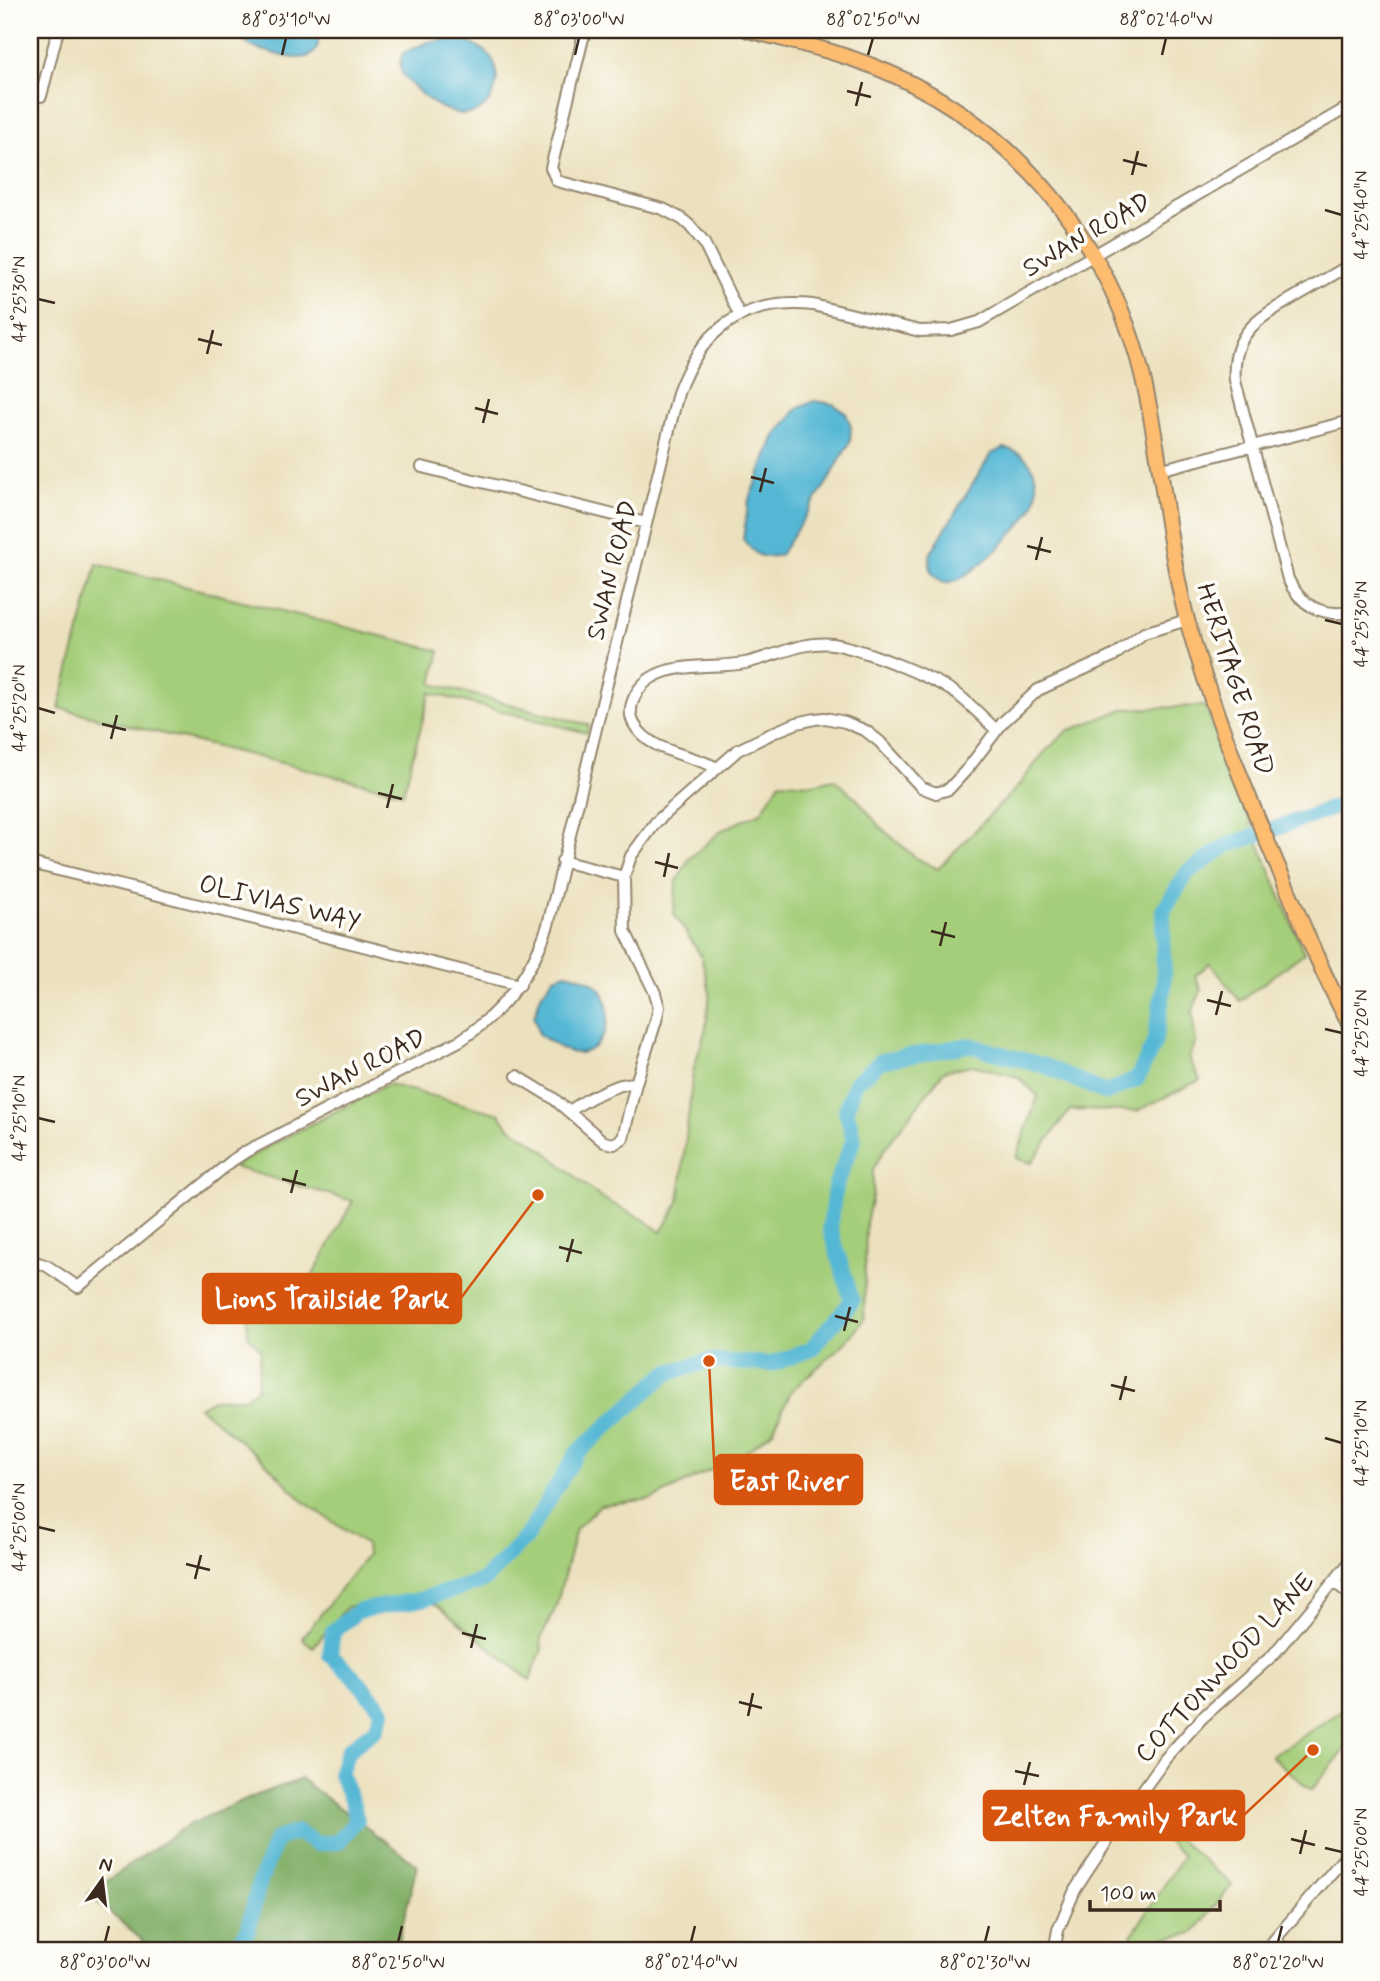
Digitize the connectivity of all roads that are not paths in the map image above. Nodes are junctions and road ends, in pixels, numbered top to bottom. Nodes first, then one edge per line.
1 (58, 30) edge
2 (585, 30) edge
3 (748, 30) edge
4 (767, 32) edge
5 (41, 96) dead end
6 (1350, 106) edge
7 (1094, 256) junction
8 (1350, 265) edge
9 (740, 316) junction
10 (1350, 421) edge
11 (1252, 447) junction
12 (422, 467) dead end
13 (1159, 470) junction
14 (646, 523) junction
15 (1350, 612) edge
16 (1187, 620) junction
17 (996, 730) junction
18 (717, 768) junction
19 (562, 861) junction
20 (30, 863) edge
21 (624, 877) junction
22 (520, 985) junction
23 (1350, 1025) edge
24 (517, 1076) dead end
25 (636, 1083) junction
26 (569, 1112) junction
27 (30, 1260) edge
28 (1350, 1562) edge
29 (1334, 1581) junction
30 (1350, 1595) edge
31 (1350, 1851) edge
32 (1274, 1940) junction
33 (1054, 1951) edge
34 (1265, 1951) edge
35 (1288, 1951) edge

1 - 5 street
2 - 9 street
3 - 4 main road
4 - 7 main road, HERITAGE ROAD
6 - 7 street, SWAN ROAD
7 - 9 street, SWAN ROAD
7 - 13 main road, HERITAGE ROAD
8 - 11 street
9 - 14 street, SWAN ROAD
10 - 11 street
11 - 13 street
11 - 15 street
12 - 14 street
13 - 16 main road, HERITAGE ROAD
14 - 19 street, SWAN ROAD
16 - 17 street
16 - 23 main road, HERITAGE ROAD
17 - 18 street
17 - 18 street
18 - 21 street
19 - 21 street
19 - 22 street, SWAN ROAD
20 - 22 street, OLIVIAS WAY
21 - 25 street
22 - 27 street, SWAN ROAD
24 - 26 street
25 - 26 street
25 - 26 street
28 - 29 street, COTTONWOOD LANE
29 - 30 street
29 - 33 street, COTTONWOOD LANE
31 - 32 street
32 - 34 street
32 - 35 street

